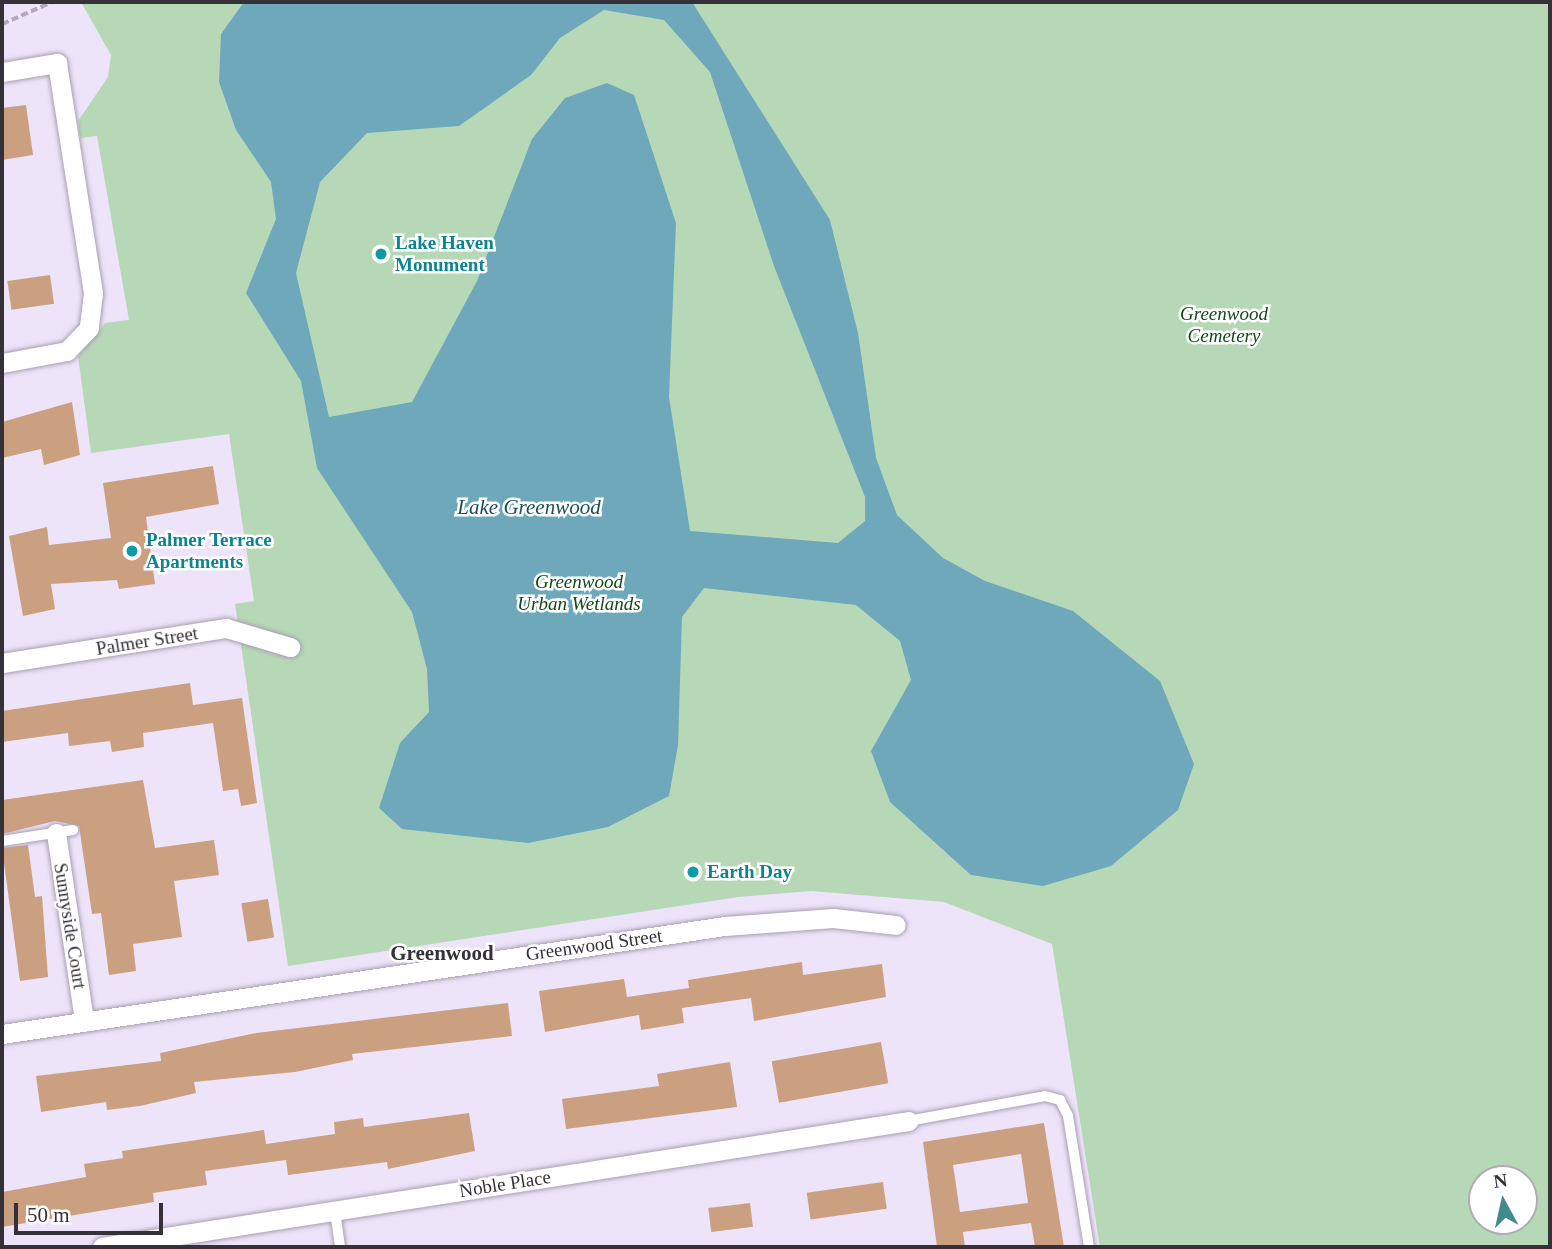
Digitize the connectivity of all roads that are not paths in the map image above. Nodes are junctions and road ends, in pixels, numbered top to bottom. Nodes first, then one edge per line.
1 (2, 72) edge
2 (2, 363) edge
3 (290, 647) dead end
4 (2, 663) edge
5 (64, 831) joint
6 (2, 841) edge
7 (896, 925) dead end
8 (84, 1020) junction
9 (2, 1034) edge
10 (908, 1121) joint
11 (335, 1211) junction
12 (102, 1247) edge
13 (340, 1247) edge
14 (1089, 1247) edge

1 - 2 street
3 - 4 street, Palmer Street
5 - 6 lane
5 - 8 street, Sunnyside Court
7 - 8 street, Greenwood Street
8 - 9 street, Greenwood Street
10 - 11 street, Noble Place
10 - 14 lane
11 - 12 street, Noble Place
11 - 13 lane

